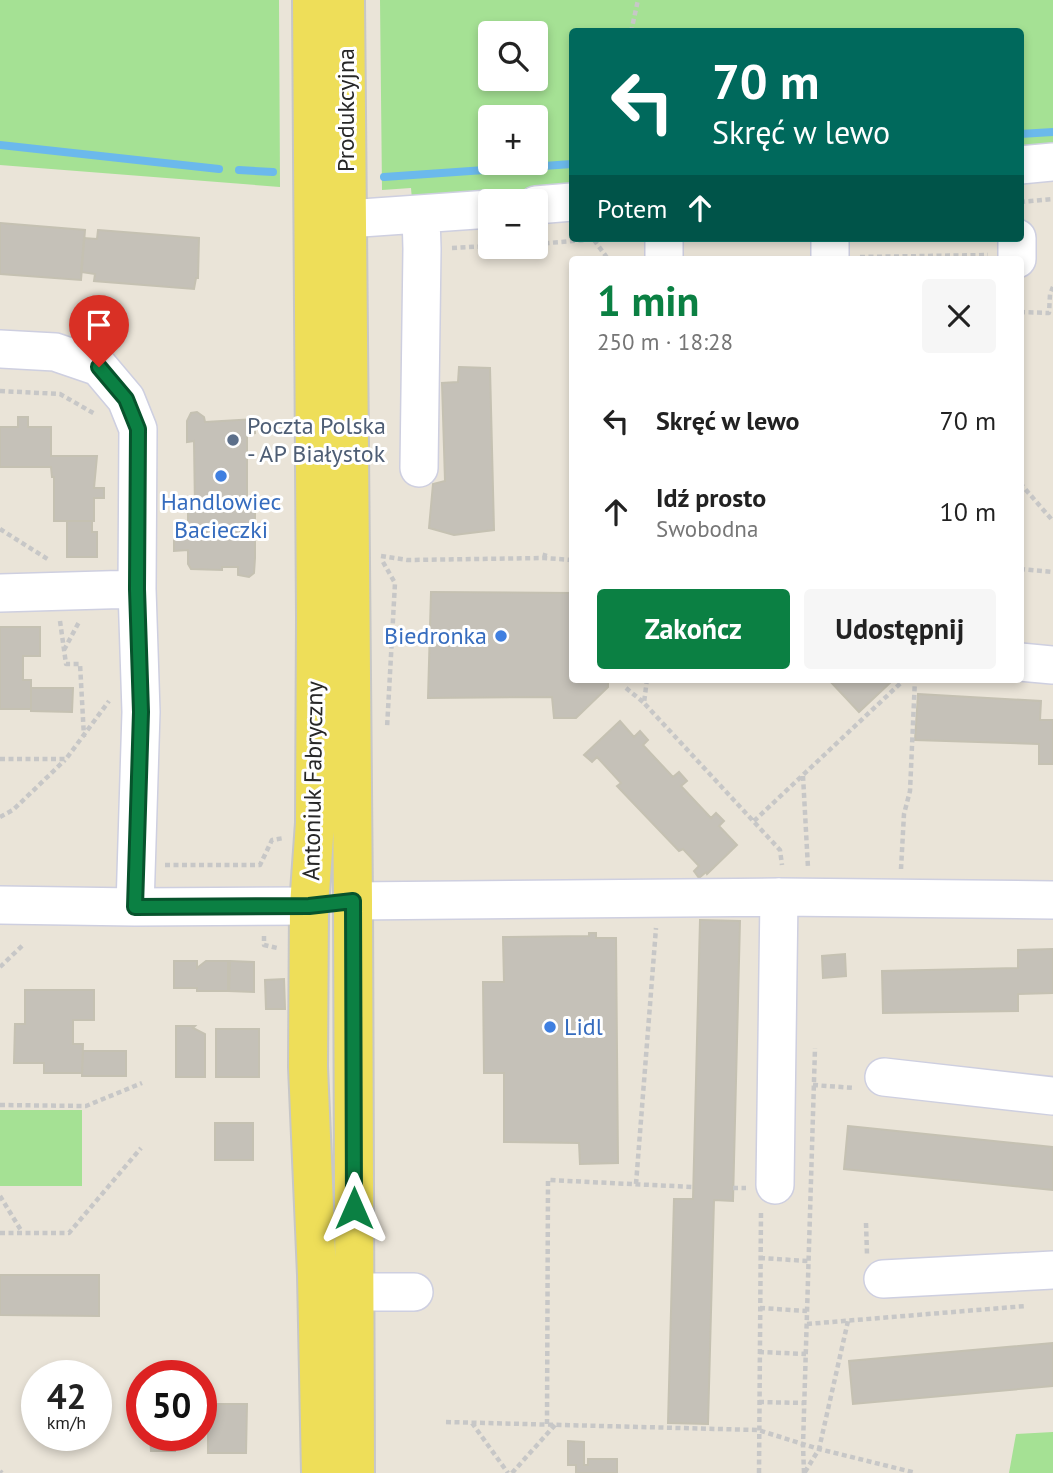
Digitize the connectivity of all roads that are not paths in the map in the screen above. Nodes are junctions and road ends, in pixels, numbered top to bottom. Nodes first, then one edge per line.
1 (312, 0) edge
2 (345, 0) edge
3 (1053, 162) edge
4 (1024, 165) edge
5 (569, 202) edge
6 (548, 204) edge
7 (478, 210) edge
8 (421, 214) junction
9 (331, 217) junction
10 (0, 349) edge
11 (419, 468) dead end
12 (137, 589) junction
13 (0, 593) edge
14 (1024, 662) edge
15 (1053, 665) edge
16 (792, 897) junction
17 (1053, 900) edge
18 (353, 901) junction
19 (0, 905) edge
20 (309, 906) junction
21 (135, 907) junction
22 (884, 1077) dead end
23 (1053, 1096) edge
24 (775, 1185) road end
25 (1053, 1270) edge
26 (883, 1279) dead end
27 (354, 1292) junction
28 (414, 1292) dead end
29 (321, 1473) edge
30 (355, 1473) edge

1 - 9 main road, Produkcyjna
2 - 9 main road, Produkcyjna
3 - 4 street
5 - 6 street
7 - 8 street
8 - 9 street
8 - 11 street
9 - 18 main road, Antoniuk Fabryczny
9 - 20 main road, Antoniuk Fabryczny
10 - 12 street
12 - 13 street
12 - 21 street
14 - 15 street
16 - 17 street
16 - 18 street
16 - 24 street
18 - 20 main road
18 - 27 main road, Antoniuk Fabryczny
19 - 21 street
20 - 21 street
20 - 29 main road, Antoniuk Fabryczny
22 - 23 street
25 - 26 street
27 - 28 street
27 - 30 main road, Antoniuk Fabryczny

